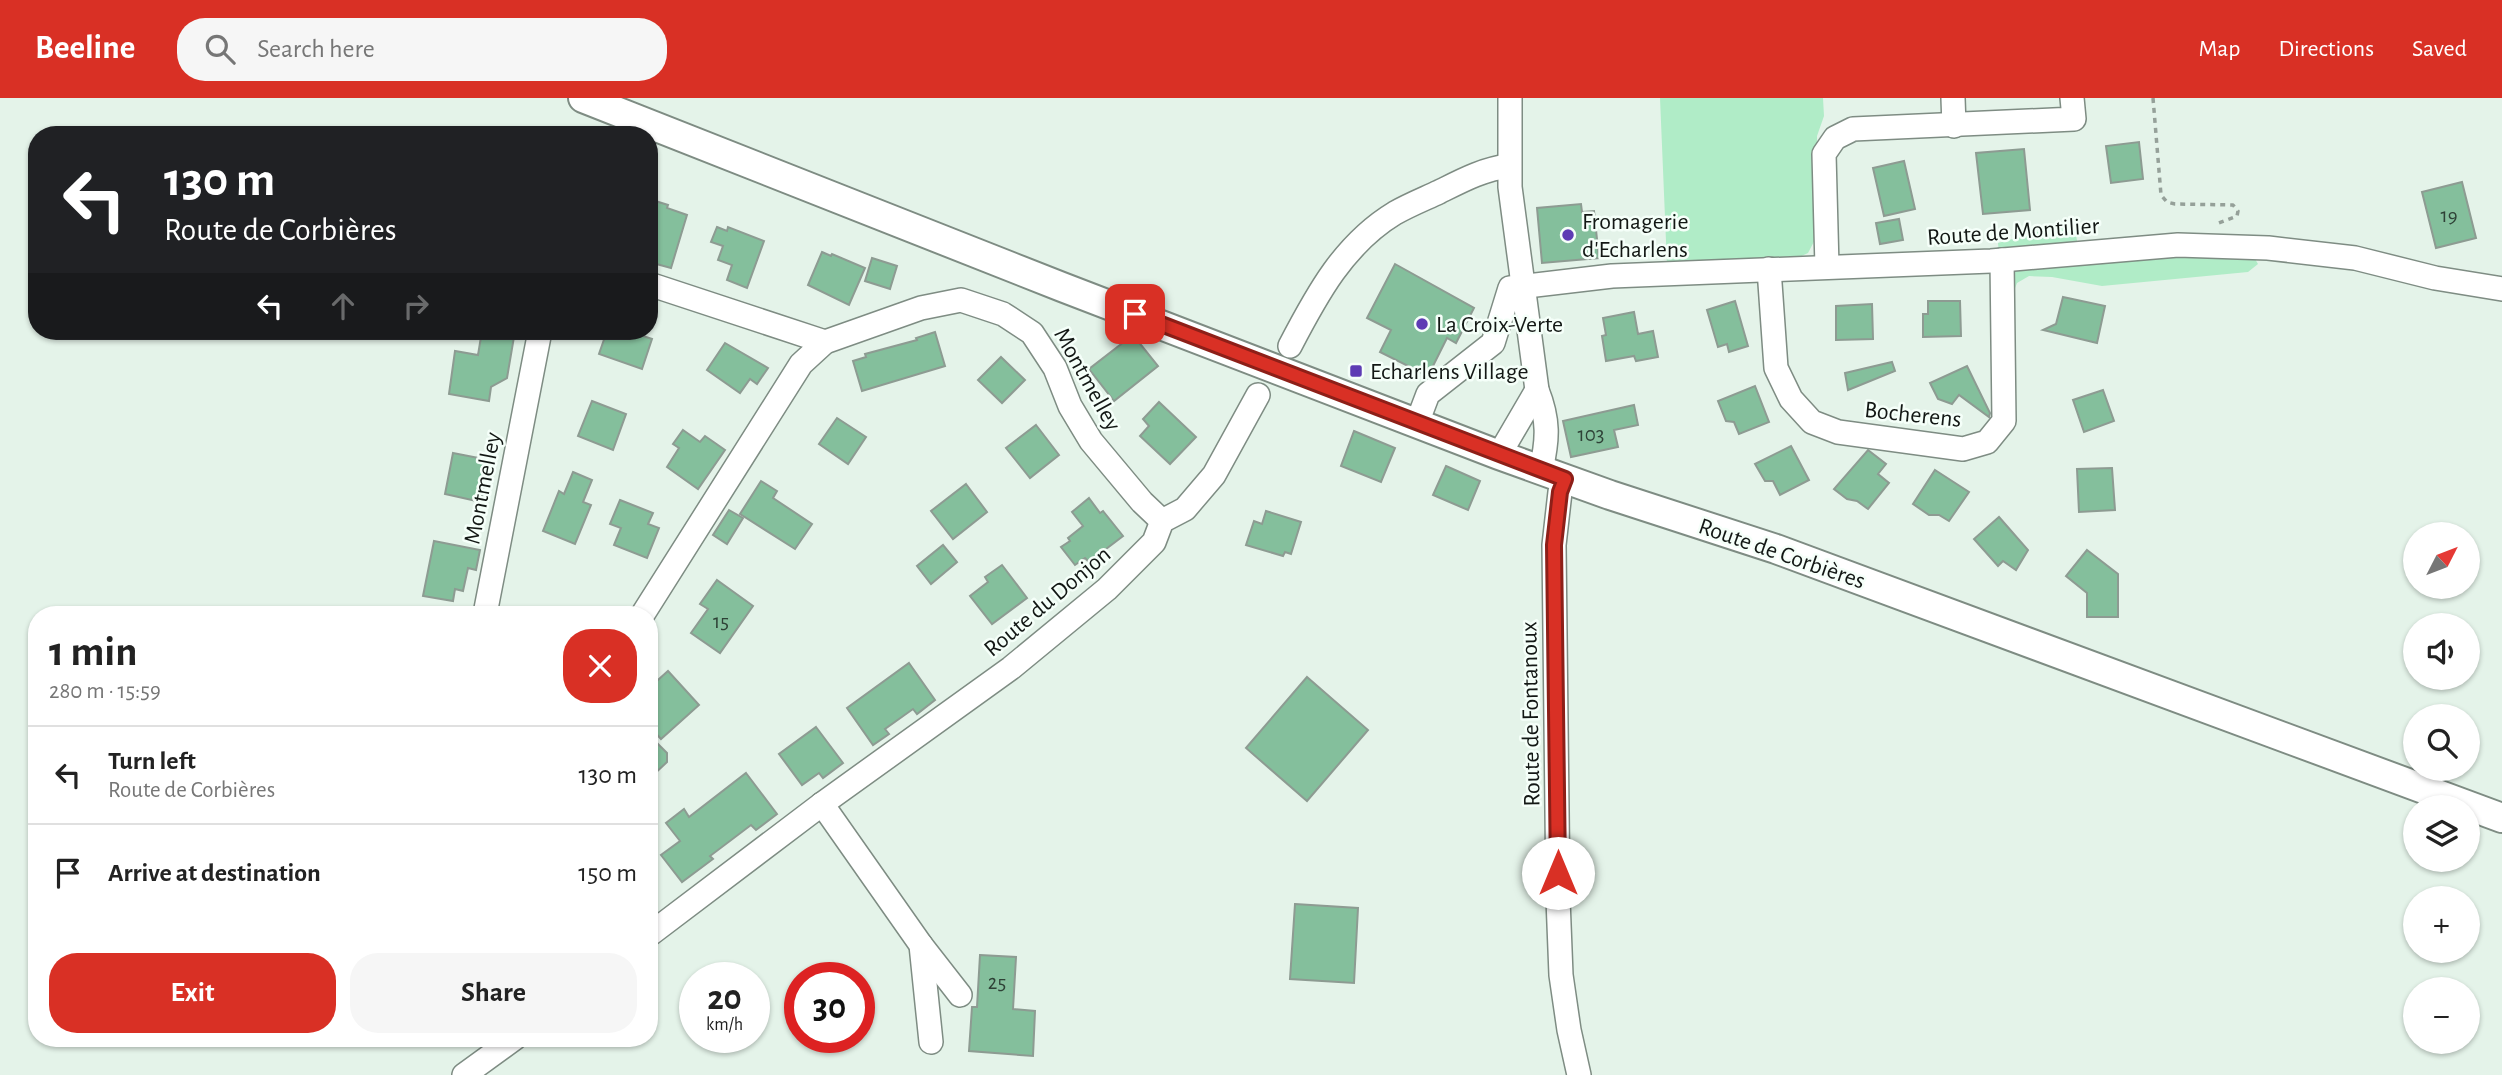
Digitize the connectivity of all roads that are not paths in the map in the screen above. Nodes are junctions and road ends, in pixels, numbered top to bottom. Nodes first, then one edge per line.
1 (583, 98) edge
2 (1510, 98) edge
3 (1953, 98) edge
4 (2073, 109) edge
5 (654, 126) edge
6 (1954, 126) junction
7 (658, 128) edge
8 (1509, 176) junction
9 (2002, 260) junction
10 (1827, 267) junction
11 (1769, 268) junction
12 (658, 287) edge
13 (1524, 287) junction
14 (2502, 289) edge
15 (538, 340) edge
16 (825, 342) junction
17 (1290, 346) dead end
18 (1537, 390) junction
19 (1258, 395) dead end
20 (1417, 423) junction
21 (1499, 455) junction
22 (1553, 474) junction
23 (1162, 522) junction
24 (487, 606) edge
25 (648, 606) edge
26 (821, 804) junction
27 (2502, 818) edge
28 (658, 928) edge
29 (921, 945) junction
30 (960, 995) dead end
31 (931, 1042) dead end
32 (503, 1047) edge
33 (464, 1075) edge
34 (1579, 1075) edge

1 - 5 main road, Route de Corbières
2 - 8 street, Route de Fontanoux
3 - 6 street
4 - 6 street
6 - 10 street
7 - 20 main road, Route de Corbières
8 - 13 street, Route de Fontanoux
8 - 17 street
9 - 10 street, Route de Montilier
9 - 11 street, Bocherens
9 - 14 street, Route de Montilier
10 - 11 street, Route de Montilier
11 - 13 street, Route de Montilier
12 - 16 street
13 - 18 street, Route de Fontanoux
13 - 20 street
15 - 24 street, Montmelley
16 - 23 street, Montmelley
16 - 25 street, Montmelley
18 - 21 street
18 - 22 street, Route de Fontanoux
19 - 23 street, Route du Donjon
20 - 21 main road, Route de Corbières
21 - 22 main road, Route de Corbières
22 - 27 main road, Route de Corbières
22 - 34 street, Route de Fontanoux
23 - 26 street, Route du Donjon
26 - 28 street, Route du Donjon
26 - 29 street
29 - 30 street
29 - 31 street
32 - 33 street

